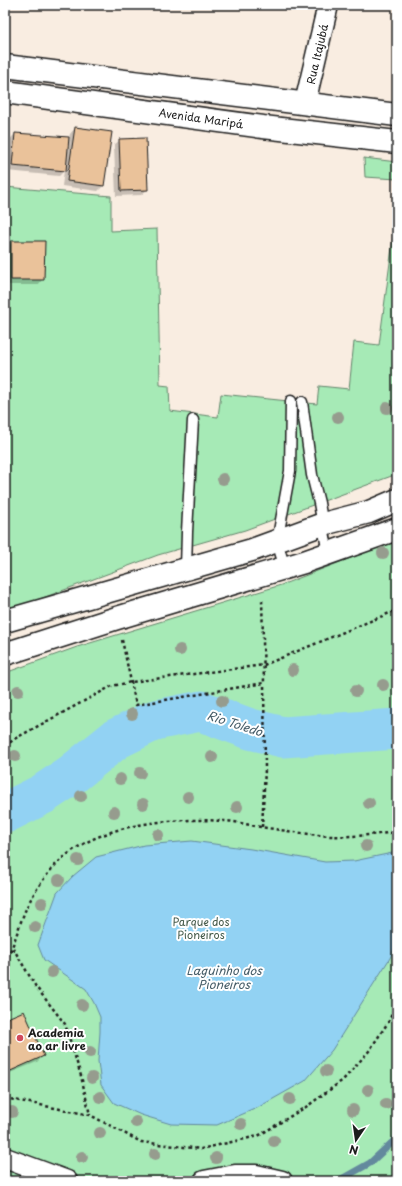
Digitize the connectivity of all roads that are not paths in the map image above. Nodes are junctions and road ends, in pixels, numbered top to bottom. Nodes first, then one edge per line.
1 (328, 5) edge
2 (5, 66) edge
3 (5, 92) edge
4 (305, 103) junction
5 (397, 115) edge
6 (397, 142) edge
7 (291, 401) dead end
8 (302, 402) dead end
9 (193, 420) dead end
10 (397, 500) edge
11 (323, 524) junction
12 (397, 529) edge
13 (277, 542) junction
14 (328, 554) junction
15 (285, 568) junction
16 (186, 569) junction
17 (5, 620) edge
18 (5, 654) edge
19 (5, 1158) edge
20 (67, 1181) edge
21 (204, 1181) edge
22 (282, 1181) edge

1 - 4 street, Rua Itajubá
2 - 4 street
3 - 6 street, Avenida Maripá
4 - 5 street
7 - 13 lane
8 - 11 lane
9 - 16 lane
10 - 11 street
11 - 13 street
11 - 14 lane
12 - 14 street
13 - 15 lane
13 - 16 street
14 - 15 street
15 - 18 street
16 - 17 street
19 - 20 street
21 - 22 street

